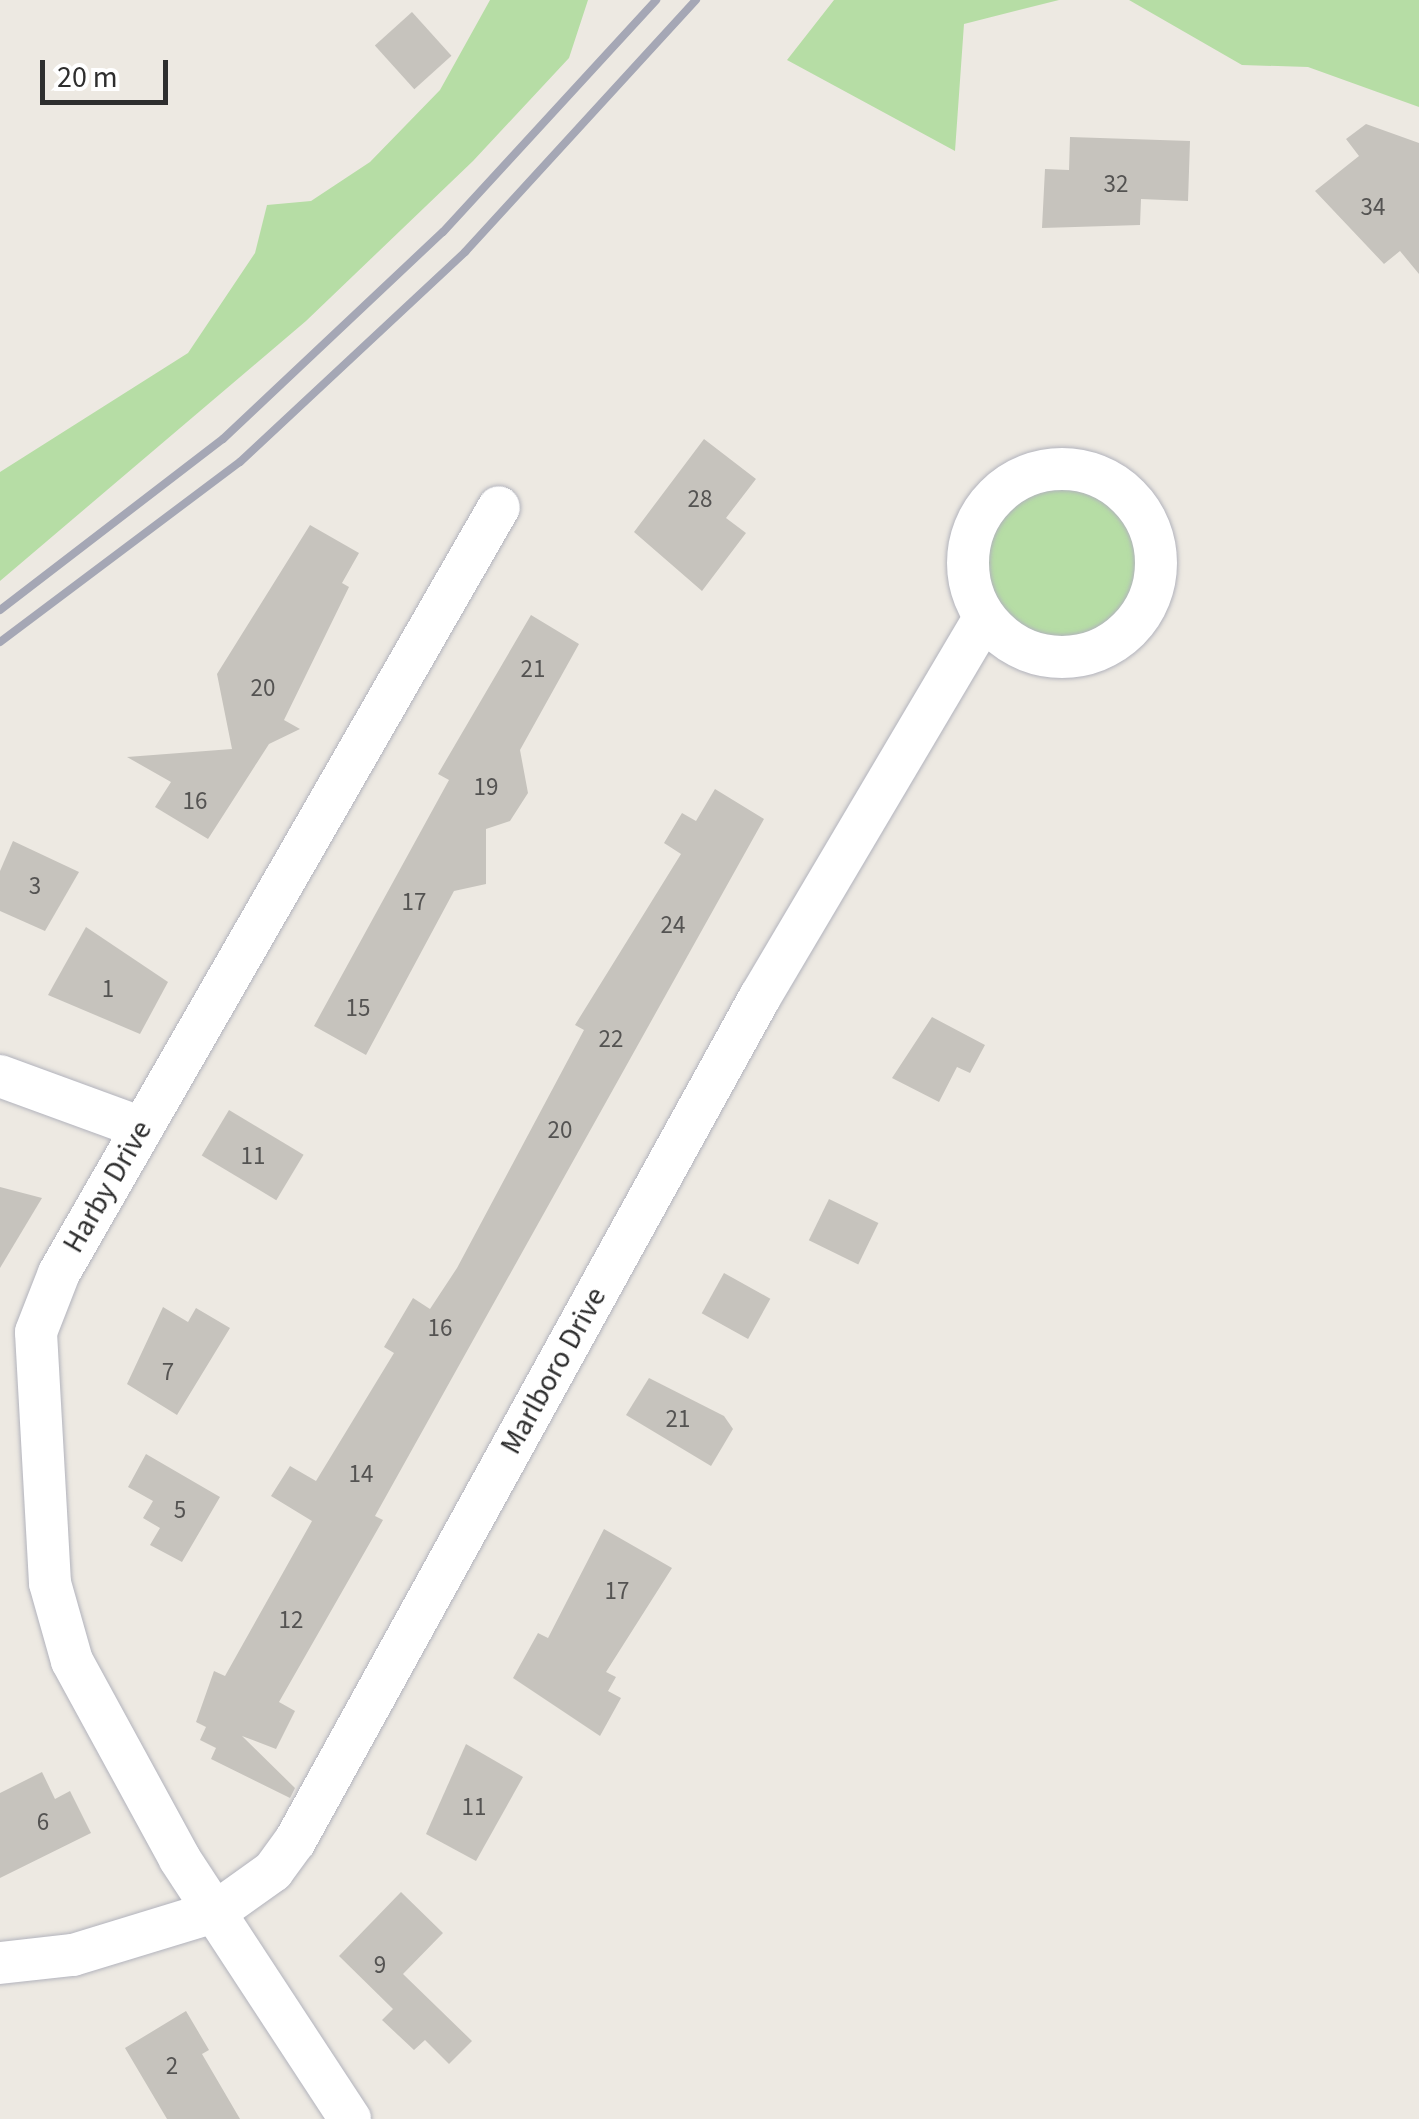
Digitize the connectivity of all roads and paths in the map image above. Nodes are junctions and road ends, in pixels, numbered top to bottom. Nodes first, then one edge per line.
1 (499, 507) dead end
2 (984, 618) junction
3 (0, 1076) edge
4 (142, 1128) junction
5 (216, 1911) junction
6 (0, 1963) edge
7 (350, 2119) edge

1 - 4 street, Harby Drive
2 - 2 street
2 - 5 street, Marlboro Drive
3 - 4 street
4 - 5 street, Harby Drive
5 - 6 street, Marlboro Drive
5 - 7 street, Harby Drive

